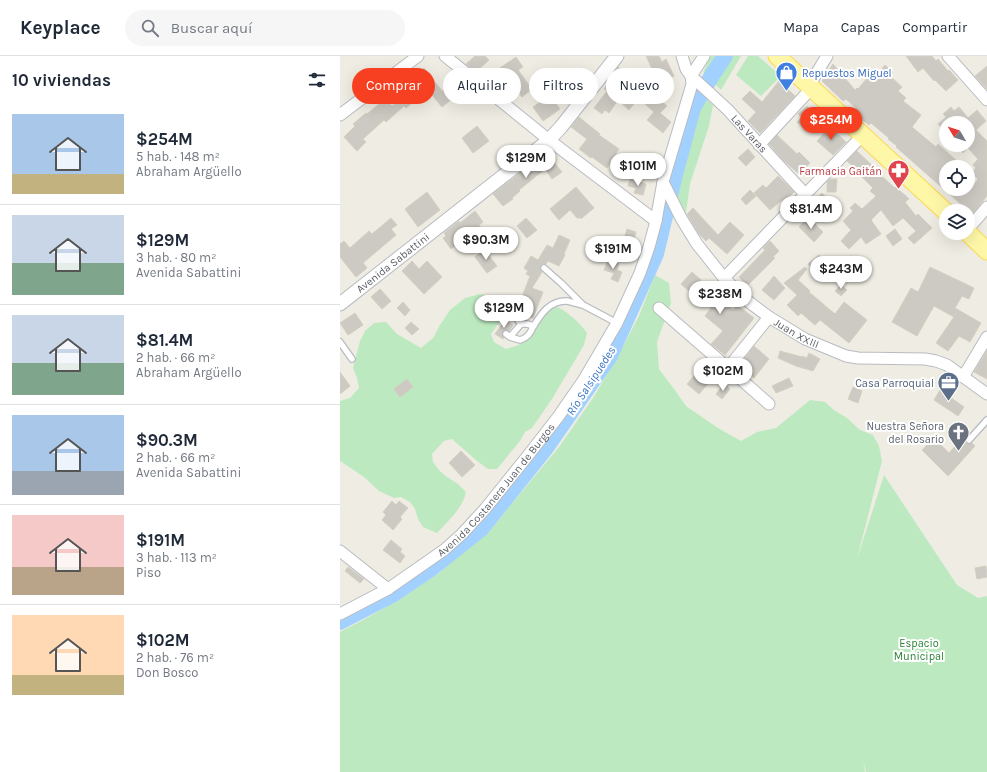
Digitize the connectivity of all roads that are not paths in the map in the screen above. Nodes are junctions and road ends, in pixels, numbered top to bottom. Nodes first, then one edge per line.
1 (418, 56) edge
2 (444, 56) edge
3 (682, 56) edge
4 (704, 56) edge
5 (777, 56) edge
6 (827, 56) edge
7 (948, 56) edge
8 (614, 57) edge
9 (695, 79) junction
10 (809, 85) junction
11 (987, 100) edge
12 (340, 115) edge
13 (863, 135) junction
14 (549, 140) junction
15 (759, 145) junction
16 (664, 184) junction
17 (805, 194) junction
18 (939, 206) edge
19 (987, 207) edge
20 (656, 221) junction
21 (975, 221) edge
22 (975, 240) edge
23 (987, 251) edge
24 (544, 268) dead end
25 (724, 278) junction
26 (520, 301) dead end
27 (340, 304) edge
28 (583, 305) junction
29 (659, 308) dead end
30 (769, 317) junction
31 (617, 323) junction
32 (521, 324) junction
33 (534, 326) junction
34 (987, 337) edge
35 (340, 342) edge
36 (352, 359) dead end
37 (728, 368) junction
38 (963, 377) junction
39 (987, 394) edge
40 (769, 404) dead end
41 (987, 420) edge
42 (969, 440) dead end
43 (340, 551) edge
44 (388, 589) junction
45 (340, 614) edge

1 - 12 street
2 - 14 street
3 - 9 street
4 - 9 street, Avenida Costanera Juan de Burgos
5 - 10 main road
6 - 10 street
7 - 11 street
8 - 14 street, Avenida Sabattini
9 - 15 street, Las Varas
9 - 16 street, Avenida Costanera Juan de Burgos
10 - 13 main road
10 - 15 street
13 - 17 street
13 - 18 main road
14 - 20 street
14 - 27 street, Avenida Sabattini
15 - 17 street, Las Varas
16 - 20 street, Avenida Costanera Juan de Burgos
16 - 25 street, Juan XXIII
17 - 25 street
19 - 21 street
20 - 31 street, Avenida Costanera Juan de Burgos
22 - 23 main road
24 - 28 lane
25 - 30 street, Juan XXIII
26 - 32 lane
28 - 31 lane
28 - 33 lane
29 - 37 street
30 - 37 street
30 - 38 street, Juan XXIII
31 - 44 street, Avenida Costanera Juan de Burgos
32 - 33 lane
32 - 33 lane
34 - 38 street
35 - 36 lane
37 - 40 street
38 - 39 street, Juan XXIII
41 - 42 lane
43 - 44 street
44 - 45 street, Avenida Costanera Juan de Burgos

